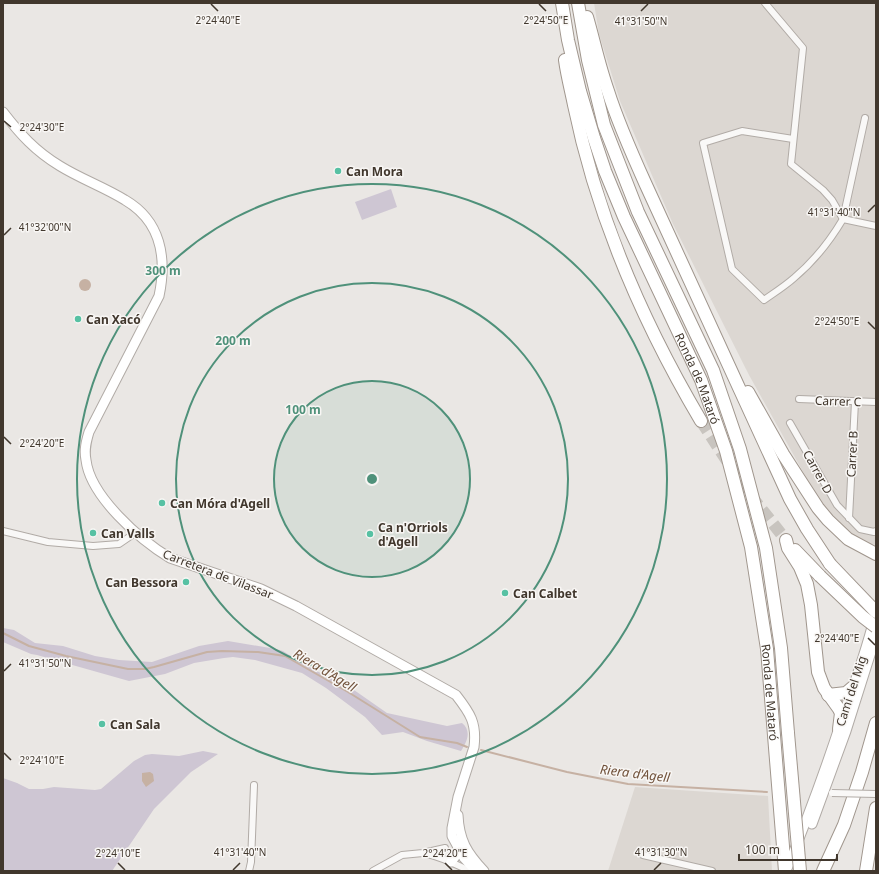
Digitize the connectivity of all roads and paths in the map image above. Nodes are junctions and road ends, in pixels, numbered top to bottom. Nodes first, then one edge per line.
1 (562, 3) edge
2 (578, 3) edge
3 (582, 3) edge
4 (765, 3) edge
5 (568, 40) junction
6 (3, 112) edge
7 (864, 118) dead end
8 (793, 139) junction
9 (843, 219) junction
10 (876, 226) edge
11 (721, 349) junction
12 (799, 399) dead end
13 (855, 402) junction
14 (876, 402) edge
15 (701, 421) tunnel mouth
16 (790, 423) dead end
17 (849, 507) junction
18 (840, 509) junction
19 (849, 518) junction
20 (3, 531) edge
21 (876, 531) edge
22 (135, 533) junction
23 (860, 546) junction
24 (876, 549) edge
25 (876, 554) edge
26 (876, 611) edge
27 (876, 627) edge
28 (876, 636) edge
29 (853, 687) junction
30 (828, 695) junction
31 (876, 723) edge
32 (839, 729) junction
33 (824, 771) junction
34 (254, 785) dead end
35 (828, 793) junction
36 (876, 794) edge
37 (458, 797) junction
38 (876, 808) edge
39 (810, 812) junction
40 (458, 818) junction
41 (452, 844) junction
42 (423, 853) junction
43 (643, 855) dead end
44 (448, 860) junction
45 (249, 871) edge
46 (373, 871) edge
47 (470, 871) edge
48 (476, 871) edge
49 (482, 871) edge
50 (712, 871) edge
51 (786, 871) edge
52 (792, 871) edge
53 (800, 871) edge
54 (823, 871) edge
55 (866, 871) edge

1 - 5 highway, Ronda de Mataró
2 - 53 highway, Ronda de Mataró, bridge
3 - 11 highway
4 - 8 street
5 - 15 highway
5 - 51 highway, Ronda de Mataró
6 - 22 street, Carretera de Vilassar
7 - 9 street
8 - 9 street
8 - 9 street
9 - 10 street
11 - 23 highway
11 - 26 highway, bridge
12 - 13 street, Carrer C
13 - 14 street, Carrer C
13 - 17 street, Carrer B
16 - 18 street, Carrer D
17 - 18 street
17 - 19 street, Carrer B
18 - 19 street, Carrer D
19 - 21 street, Carrer D
20 - 22 street
22 - 37 street, Carretera de Vilassar
23 - 24 highway
23 - 25 highway
26 - 29 street, Camí del Mig
27 - 30 highway, bridge
28 - 35 street, Camí del Mig
29 - 30 highway
29 - 32 street, Camí del Mig
30 - 32 highway
31 - 54 highway
32 - 33 street, Camí del Mig
33 - 35 street, Camí del Mig
33 - 39 street, Camí del Mig
34 - 45 street
35 - 36 street, bridge
35 - 39 street, Camí del Mig
35 - 52 street, Camí del Mig
37 - 40 street
37 - 41 street, Carretera de Vilassar
38 - 55 highway
39 - 51 street, Camí del Mig
40 - 41 street
40 - 49 street
41 - 42 street
41 - 44 street
41 - 44 street
41 - 48 street
41 - 49 street
42 - 44 street
42 - 46 street
43 - 50 street
44 - 47 street

